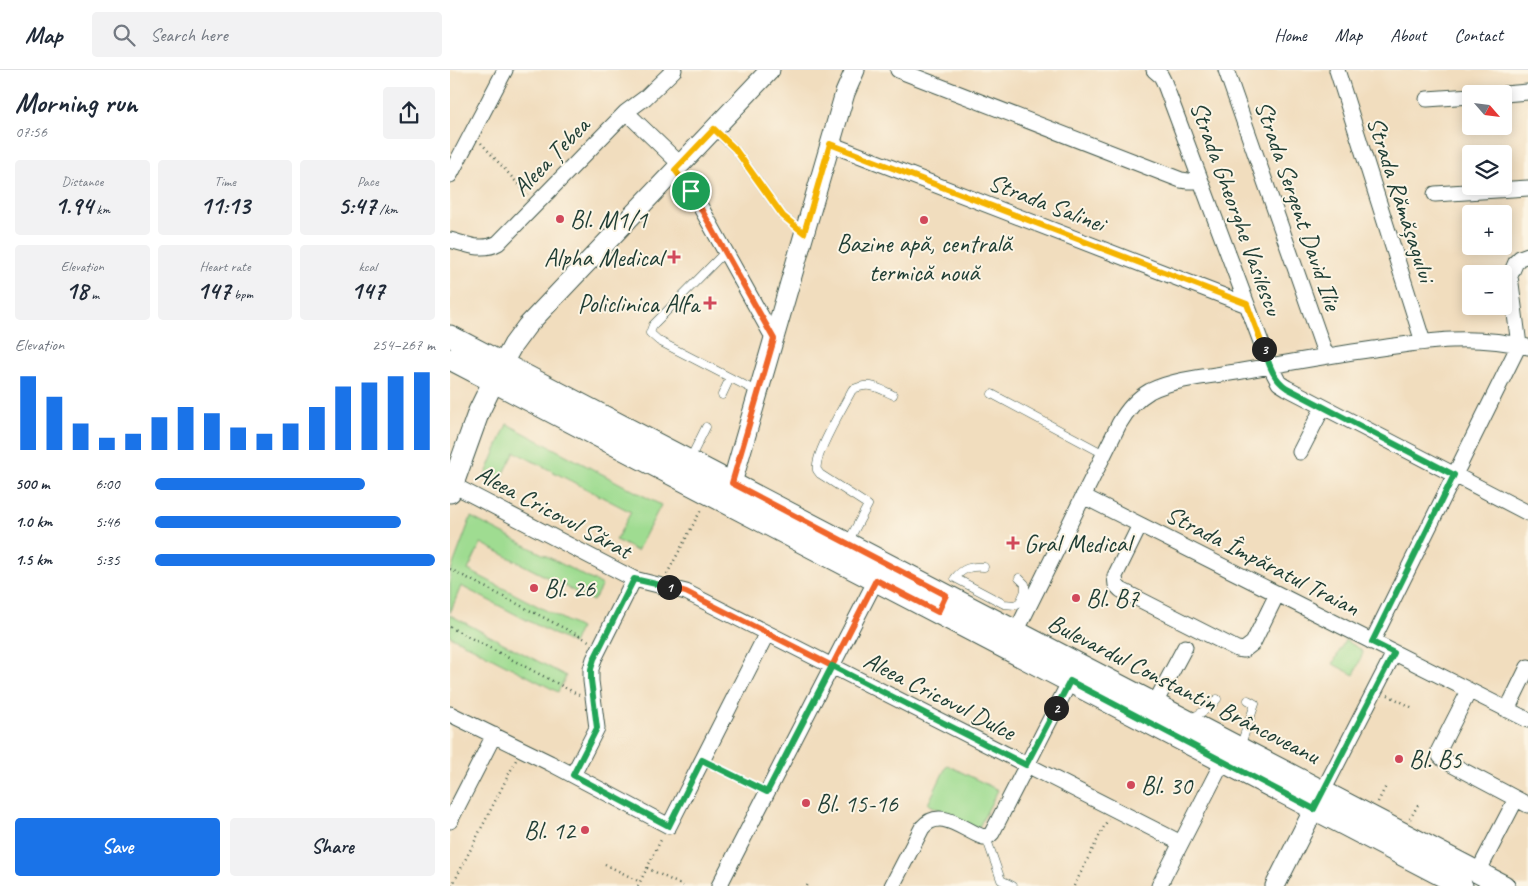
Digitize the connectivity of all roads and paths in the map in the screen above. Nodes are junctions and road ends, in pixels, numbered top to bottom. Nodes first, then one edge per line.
1 (505, 70) edge
2 (674, 70) edge
3 (770, 70) edge
4 (855, 70) edge
5 (898, 70) edge
6 (1154, 70) edge
7 (1226, 70) edge
8 (1337, 70) edge
9 (1528, 92) edge
10 (1512, 93) edge
11 (1462, 97) edge
12 (1427, 99) dead end
13 (626, 112) junction
14 (714, 129) junction
15 (472, 133) junction
16 (830, 144) junction
17 (678, 167) junction
18 (450, 175) edge
19 (1201, 181) junction
20 (1528, 188) edge
21 (1435, 194) dead end
22 (537, 204) junction
23 (804, 233) junction
24 (450, 240) edge
25 (725, 252) junction
26 (1524, 256) edge
27 (1247, 304) junction
28 (450, 336) edge
29 (774, 339) junction
30 (1423, 342) junction
31 (1523, 346) edge
32 (1326, 356) junction
33 (450, 359) edge
34 (1270, 366) junction
35 (498, 372) junction
36 (730, 378) junction
37 (758, 392) junction
38 (992, 394) dead end
39 (722, 395) dead end
40 (893, 395) dead end
41 (1323, 407) junction
42 (706, 428) dead end
43 (1300, 452) dead end
44 (1104, 454) junction
45 (690, 461) junction
46 (1454, 475) junction
47 (732, 483) junction
48 (451, 488) edge
49 (710, 493) junction
50 (1083, 496) junction
51 (1528, 513) edge
52 (1140, 525) junction
53 (847, 544) junction
54 (984, 568) dead end
55 (450, 569) edge
56 (1019, 578) dead end
57 (634, 579) junction
58 (876, 580) junction
59 (660, 585) junction
60 (1277, 594) junction
61 (946, 595) junction
62 (450, 627) edge
63 (1016, 632) junction
64 (767, 633) junction
65 (1372, 642) junction
66 (600, 646) junction
67 (1185, 647) dead end
68 (1394, 653) junction
69 (832, 666) junction
70 (1528, 667) edge
71 (1070, 681) junction
72 (1376, 689) junction
73 (1469, 690) junction
74 (1217, 699) dead end
75 (1248, 700) dead end
76 (594, 702) junction
77 (1154, 705) junction
78 (1413, 708) dead end
79 (1507, 710) junction
80 (450, 714) edge
81 (1528, 720) edge
82 (1187, 722) junction
83 (494, 735) junction
84 (522, 749) junction
85 (1231, 755) junction
86 (702, 760) junction
87 (1026, 765) junction
88 (573, 775) junction
89 (1386, 786) dead end
90 (767, 792) junction
91 (1319, 800) junction
92 (1378, 802) dead end
93 (1522, 802) edge
94 (1419, 803) dead end
95 (1113, 809) junction
96 (1410, 819) dead end
97 (450, 821) edge
98 (669, 826) junction
99 (986, 837) junction
100 (1181, 843) junction
101 (605, 864) dead end
102 (647, 868) junction
103 (1470, 879) edge
104 (640, 882) junction
105 (809, 882) dead end
106 (452, 886) edge
107 (638, 886) edge
108 (683, 886) edge
109 (719, 886) edge
110 (807, 886) edge
111 (892, 886) edge
112 (1013, 886) edge
113 (1074, 886) edge
114 (1159, 886) edge
115 (1275, 886) edge
116 (1504, 886) edge

1 - 15 street
2 - 13 street, Aleea Țebea
3 - 14 street
4 - 16 street
5 - 19 street
6 - 19 street, Strada Gheorghe Vasilescu
7 - 32 street, Strada Sergent David Ilie
8 - 30 street, Strada Rămășagului
9 - 10 street
11 - 12 street
13 - 17 street
13 - 22 street, Aleea Țebea
14 - 17 street
14 - 23 lane
15 - 18 street
15 - 22 path
16 - 23 street
16 - 27 street, Strada Salinei
17 - 25 street
17 - 35 street
19 - 27 street, Strada Gheorghe Vasilescu
20 - 21 street
22 - 24 street, Aleea Țebea
23 - 29 street
25 - 29 street
25 - 36 lane
26 - 31 street
27 - 34 street, Strada Gheorghe Vasilescu
28 - 35 main road, Bulevardul Constantin Brâncoveanu
29 - 37 street
30 - 31 street
30 - 32 street
31 - 46 street
32 - 34 street
33 - 35 main road, Bulevardul Constantin Brâncoveanu
34 - 41 street, Strada Gheorghe Vasilescu
34 - 44 street
35 - 45 main road, Bulevardul Constantin Brâncoveanu
35 - 48 main road
35 - 49 main road, Bulevardul Constantin Brâncoveanu
36 - 37 lane
36 - 39 lane
37 - 47 street
38 - 44 lane
40 - 53 lane
41 - 43 street
41 - 46 street, Strada Gheorghe Vasilescu
42 - 45 lane
44 - 50 street
45 - 47 main road, Bulevardul Constantin Brâncoveanu
46 - 51 street, Strada Gheorghe Vasilescu
46 - 65 street
47 - 53 main road, Bulevardul Constantin Brâncoveanu
48 - 57 street, Aleea Cricovul Sărat
49 - 58 main road, Bulevardul Constantin Brâncoveanu
49 - 59 path
50 - 52 street, Strada Împăratul Traian
50 - 63 street
52 - 60 street, Strada Împăratul Traian
52 - 60 street
53 - 61 main road, Bulevardul Constantin Brâncoveanu
54 - 61 lane
55 - 66 path
56 - 61 lane
57 - 59 street, Aleea Cricovul Sărat
57 - 66 street, Aleea Cricovul Sărat
58 - 61 main road, Bulevardul Constantin Brâncoveanu
58 - 69 street
59 - 64 street, Aleea Cricovul Sărat
60 - 65 street, Strada Împăratul Traian
61 - 63 main road, Bulevardul Constantin Brâncoveanu
61 - 71 main road, Bulevardul Constantin Brâncoveanu
62 - 76 path
63 - 77 main road, Bulevardul Constantin Brâncoveanu
64 - 69 street, Aleea Cricovul Sărat
64 - 86 street
65 - 68 street, Strada Împăratul Traian
66 - 76 street, Aleea Cricovul Sărat
67 - 77 street
68 - 72 street
68 - 73 street, Strada Împăratul Traian
69 - 87 street, Aleea Cricovul Dulce
69 - 90 street
70 - 79 street
71 - 85 main road, Bulevardul Constantin Brâncoveanu
71 - 87 street, Aleea Cricovul Dulce
72 - 78 path
72 - 91 street
73 - 79 street, Strada Împăratul Traian
73 - 93 street
74 - 82 lane
75 - 85 lane
76 - 88 street, Aleea Cricovul Sărat
77 - 82 main road, Bulevardul Constantin Brâncoveanu
79 - 81 street, Strada Împăratul Traian
80 - 83 street
82 - 85 main road, Bulevardul Constantin Brâncoveanu
83 - 84 street
83 - 97 street
84 - 88 street
84 - 106 path
85 - 91 main road, Bulevardul Constantin Brâncoveanu
85 - 100 street
86 - 90 path
86 - 98 street
87 - 95 street, Aleea Cricovul Dulce
87 - 99 street, Aleea Cricovul Dulce
88 - 98 street
89 - 92 path
90 - 109 street
91 - 103 main road, Bulevardul Constantin Brâncoveanu
91 - 115 street
93 - 103 street
94 - 96 path
95 - 100 street, Aleea Cricovul Dulce
95 - 113 path
98 - 102 path
99 - 111 street
99 - 112 lane
100 - 114 street
101 - 104 path
102 - 104 path
102 - 108 path
103 - 116 main road, Bulevardul Constantin Brâncoveanu
104 - 107 path
105 - 110 path

